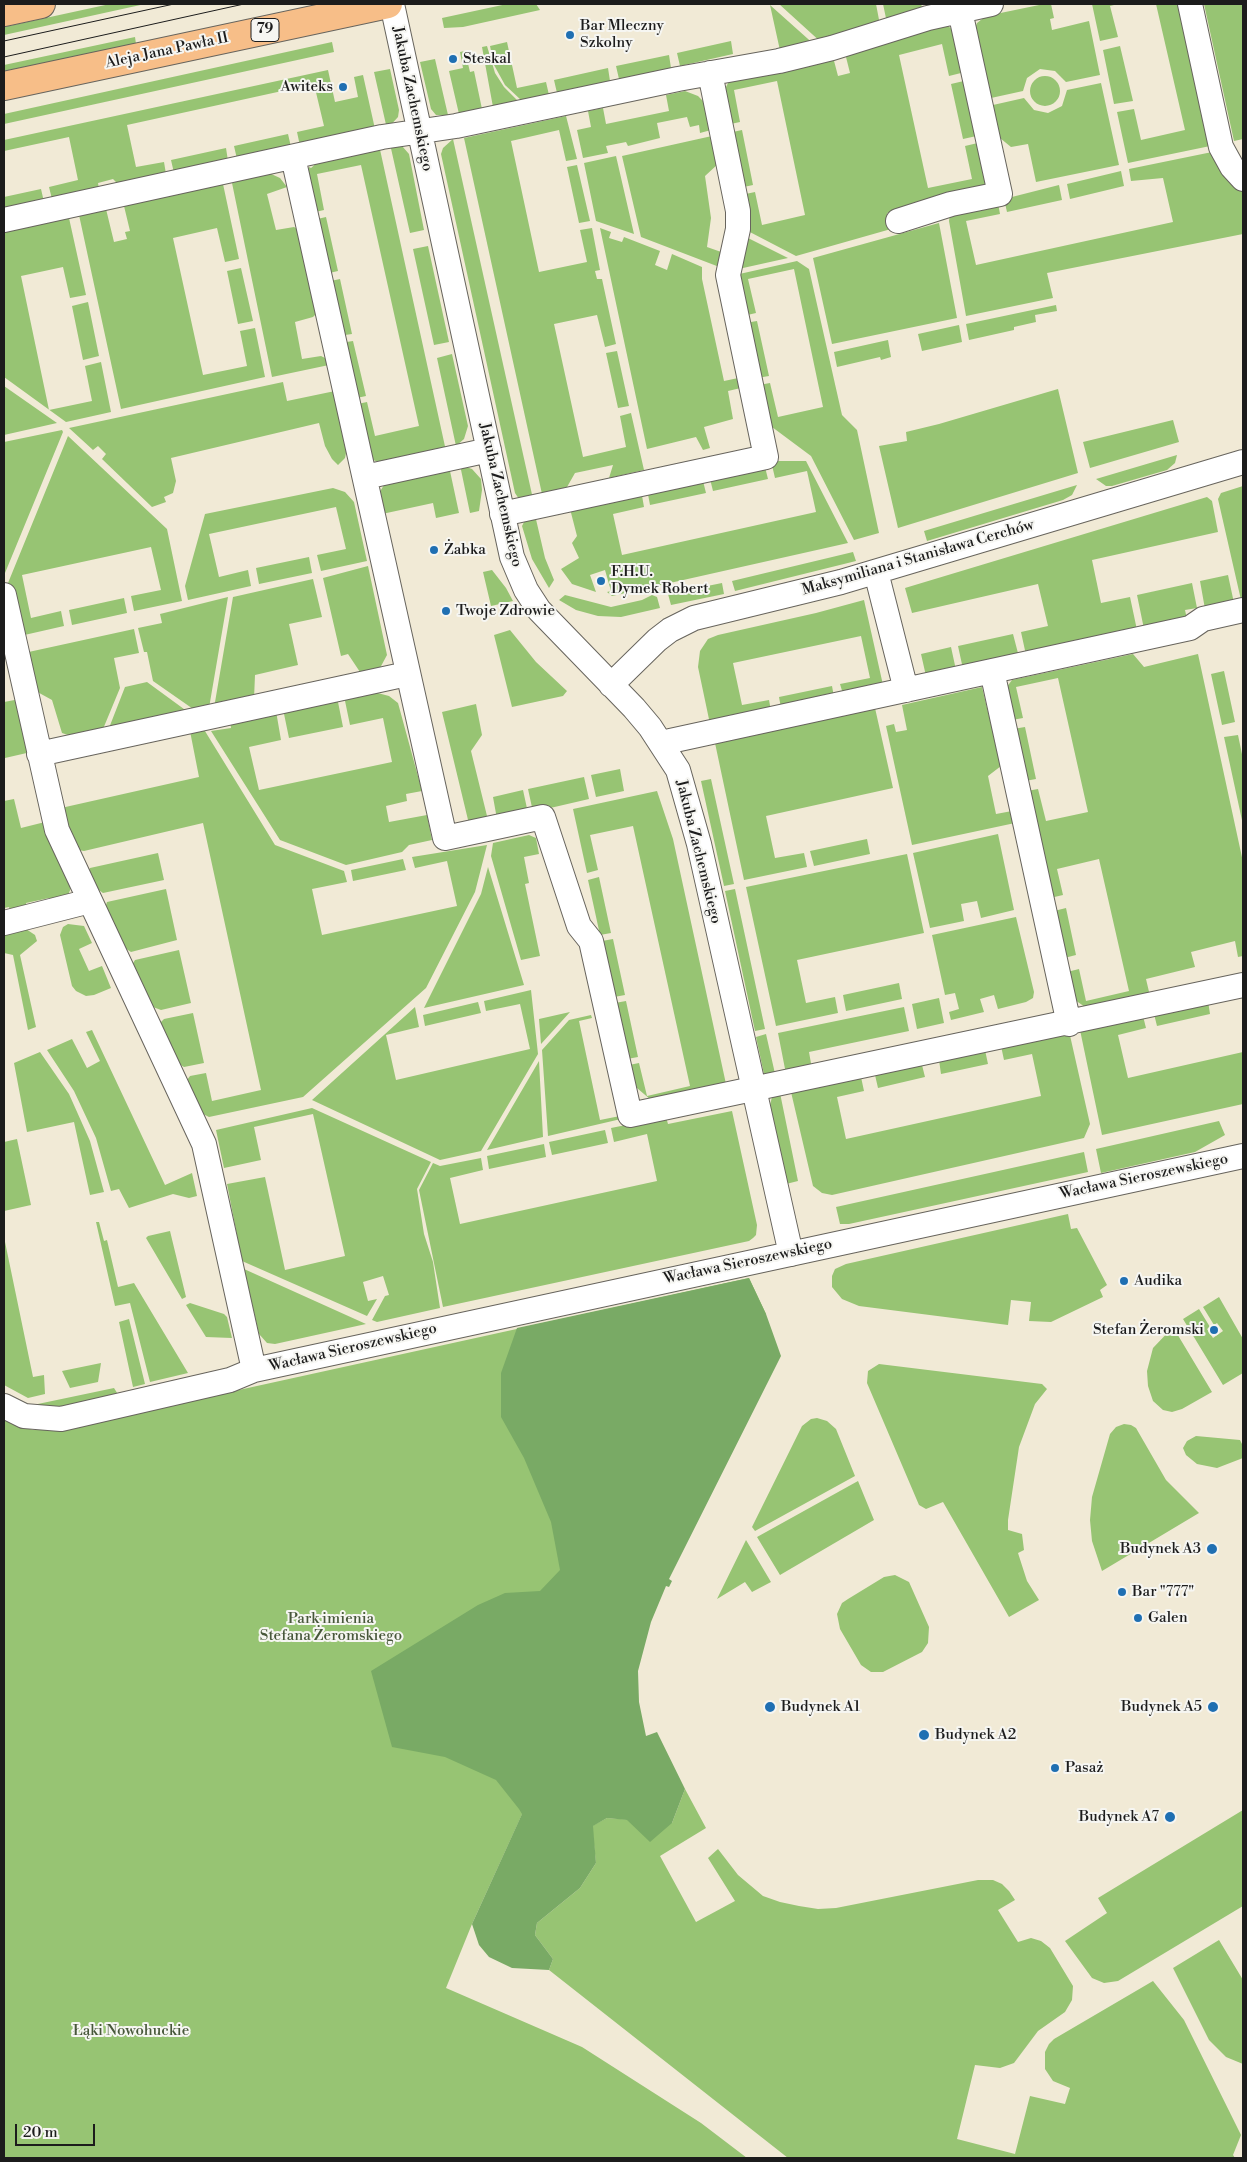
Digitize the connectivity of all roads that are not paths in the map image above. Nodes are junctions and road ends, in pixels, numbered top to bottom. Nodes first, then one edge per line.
1 (41, 4) edge
2 (390, 4) edge
3 (991, 4) edge
4 (1190, 4) edge
5 (960, 11) junction
6 (4, 12) edge
7 (710, 73) junction
8 (4, 86) edge
9 (419, 131) junction
10 (293, 157) junction
11 (1243, 179) edge
12 (4, 220) edge
13 (898, 221) dead end
14 (489, 450) junction
15 (1243, 462) edge
16 (365, 477) junction
17 (502, 514) junction
18 (876, 572) junction
19 (4, 595) edge
20 (1243, 610) edge
21 (992, 672) junction
22 (407, 674) junction
23 (611, 685) junction
24 (906, 690) junction
25 (661, 743) junction
26 (39, 754) junction
27 (90, 901) junction
28 (4, 923) edge
29 (1243, 985) edge
30 (1069, 1024) junction
31 (752, 1090) junction
32 (1243, 1156) edge
33 (791, 1254) junction
34 (254, 1370) junction
35 (4, 1406) edge

1 - 6 main road
2 - 8 main road, Aleja Jana Pawła II / 79
2 - 9 street, Jakuba Zachemskiego
3 - 5 street
4 - 11 street
5 - 7 street
5 - 13 street
7 - 9 street
7 - 17 street
9 - 10 street
9 - 14 street, Jakuba Zachemskiego
10 - 12 street
10 - 16 street
14 - 16 street
14 - 17 street, Jakuba Zachemskiego
15 - 18 street, Maksymiliana i Stanisława Cerchów
16 - 22 street
17 - 23 street, Jakuba Zachemskiego
18 - 23 street, Maksymiliana i Stanisława Cerchów
18 - 24 street
19 - 26 street
20 - 21 street
21 - 24 street
21 - 30 street
22 - 26 street
22 - 31 street
23 - 25 street, Jakuba Zachemskiego
24 - 25 street
25 - 31 street, Jakuba Zachemskiego
26 - 27 street
27 - 28 street
27 - 34 street
29 - 30 street
30 - 31 street
31 - 33 street, Jakuba Zachemskiego
32 - 33 street, Wacława Sieroszewskiego
33 - 34 street, Wacława Sieroszewskiego
34 - 35 street, Wacława Sieroszewskiego

